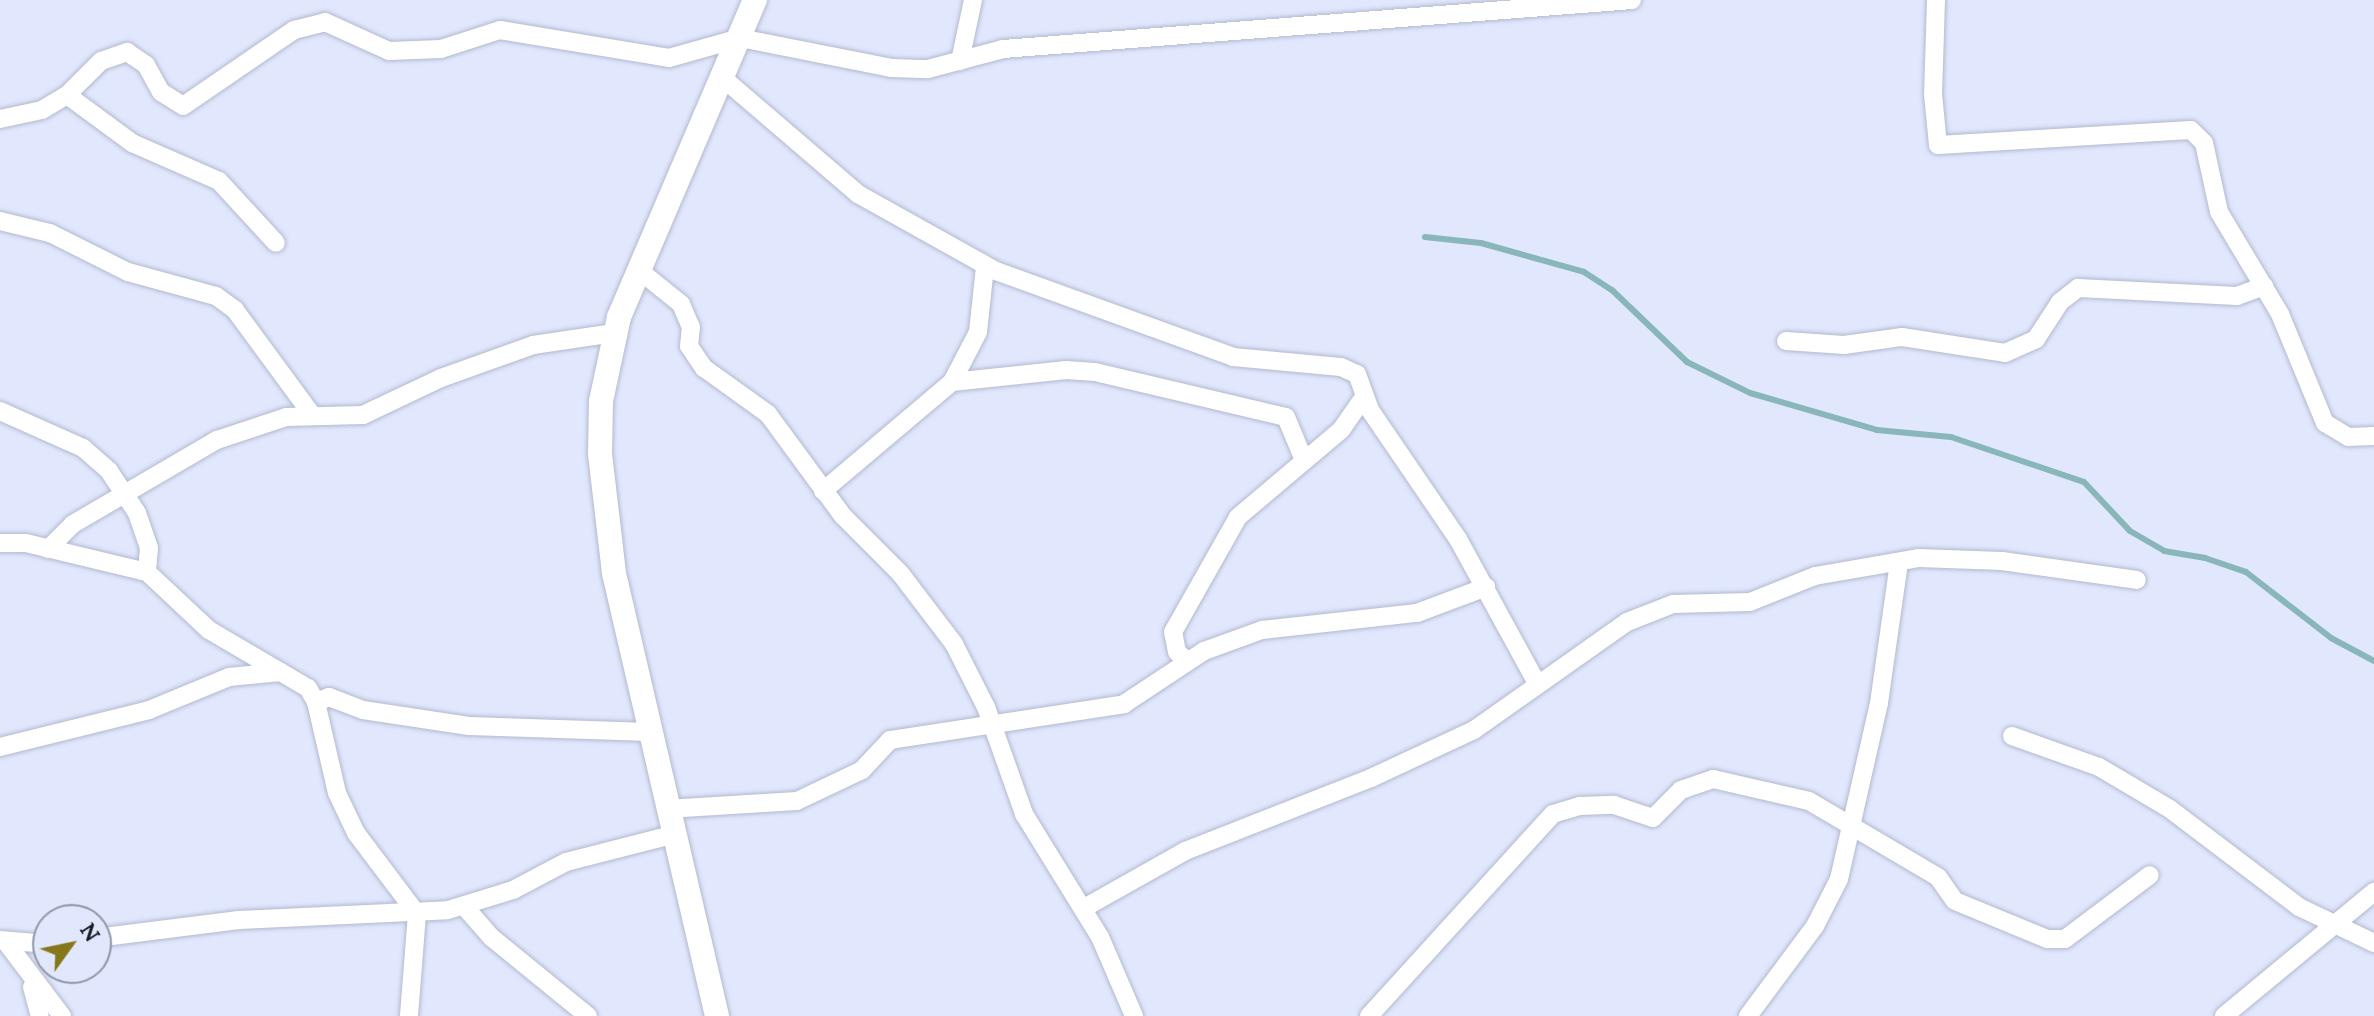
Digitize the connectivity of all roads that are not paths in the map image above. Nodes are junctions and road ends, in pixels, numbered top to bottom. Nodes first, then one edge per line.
1 (755, 0) edge
2 (973, 0) edge
3 (1632, 0) edge
4 (1936, 0) edge
5 (740, 38) junction
6 (960, 61) junction
7 (724, 79) junction
8 (67, 95) junction
9 (0, 119) edge
10 (0, 221) edge
11 (276, 243) dead end
12 (985, 266) junction
13 (640, 271) junction
14 (2264, 286) junction
15 (614, 333) junction
16 (1786, 341) dead end
17 (952, 382) junction
18 (1364, 397) junction
19 (0, 411) edge
20 (312, 415) junction
21 (2374, 436) edge
22 (1304, 460) junction
23 (823, 491) junction
24 (126, 492) junction
25 (0, 543) edge
26 (48, 549) junction
27 (1899, 562) junction
28 (147, 572) junction
29 (2137, 580) dead end
30 (1486, 587) junction
31 (1187, 661) junction
32 (284, 671) junction
33 (1538, 685) junction
34 (316, 702) junction
35 (994, 726) junction
36 (649, 732) junction
37 (2012, 736) dead end
38 (0, 747) edge
39 (666, 809) junction
40 (1853, 825) junction
41 (672, 835) junction
42 (2150, 875) dead end
43 (2374, 892) edge
44 (464, 906) junction
45 (1084, 908) junction
46 (417, 914) junction
47 (2329, 924) junction
48 (112, 936) edge
49 (3, 941) edge
50 (32, 943) edge
51 (2374, 943) edge
52 (19, 960) junction
53 (40, 1016) edge
54 (62, 1016) edge
55 (409, 1016) edge
56 (588, 1016) edge
57 (717, 1016) edge
58 (1134, 1016) edge
59 (1369, 1016) edge
60 (1748, 1016) edge
61 (2224, 1016) edge

1 - 5 street
2 - 6 street
3 - 6 street
4 - 14 street
5 - 6 street
5 - 7 street
5 - 8 street
7 - 12 street
7 - 13 street
8 - 9 street
8 - 11 street
10 - 20 street
12 - 17 street
12 - 18 street
13 - 15 street
13 - 23 street
14 - 16 street
14 - 21 street
15 - 20 street
15 - 36 street
17 - 22 street
17 - 23 street
18 - 22 street
18 - 30 street
19 - 24 street
20 - 24 street
22 - 31 street
23 - 35 street
24 - 26 street
24 - 28 street
25 - 26 street
26 - 28 street
27 - 29 street
27 - 33 street
27 - 40 street
28 - 32 street
30 - 31 street
30 - 33 street
31 - 35 street
32 - 34 street
32 - 38 street
33 - 45 street
34 - 36 street
34 - 46 street
35 - 39 street
35 - 45 street
36 - 39 street
37 - 47 street
39 - 41 street
40 - 42 street
40 - 59 street
40 - 60 street
41 - 44 street
41 - 57 street
43 - 47 street
44 - 46 street
44 - 56 street
45 - 58 street
46 - 48 street
46 - 55 street
47 - 51 street
47 - 61 street
49 - 50 street
49 - 52 street
52 - 53 street
52 - 54 street

